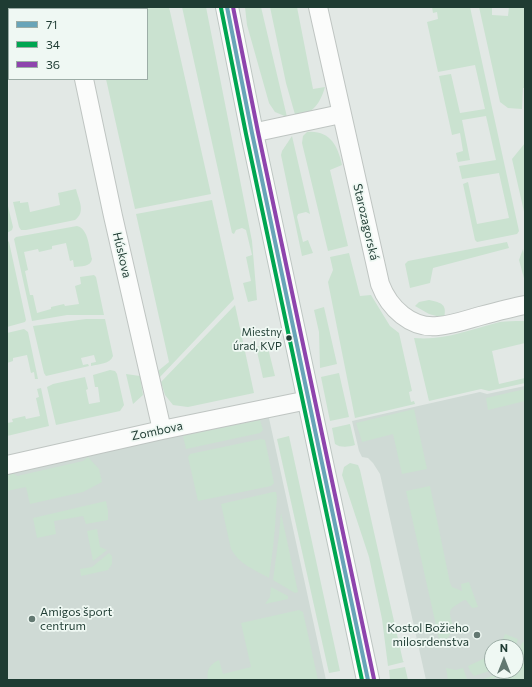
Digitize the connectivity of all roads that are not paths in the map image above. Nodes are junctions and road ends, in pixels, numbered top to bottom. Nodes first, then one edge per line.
1 (227, 7) edge
2 (318, 7) edge
3 (84, 80) edge
4 (341, 114) junction
5 (252, 133) junction
6 (521, 307) edge
7 (308, 400) junction
8 (162, 430) junction
9 (7, 465) edge
10 (368, 680) edge

1 - 5 street
2 - 4 street, Starozagorská
3 - 8 street, Húskova
4 - 5 street
4 - 6 street, Starozagorská
5 - 7 street
7 - 8 street, Zombova
7 - 10 street
8 - 9 street, Zombova

